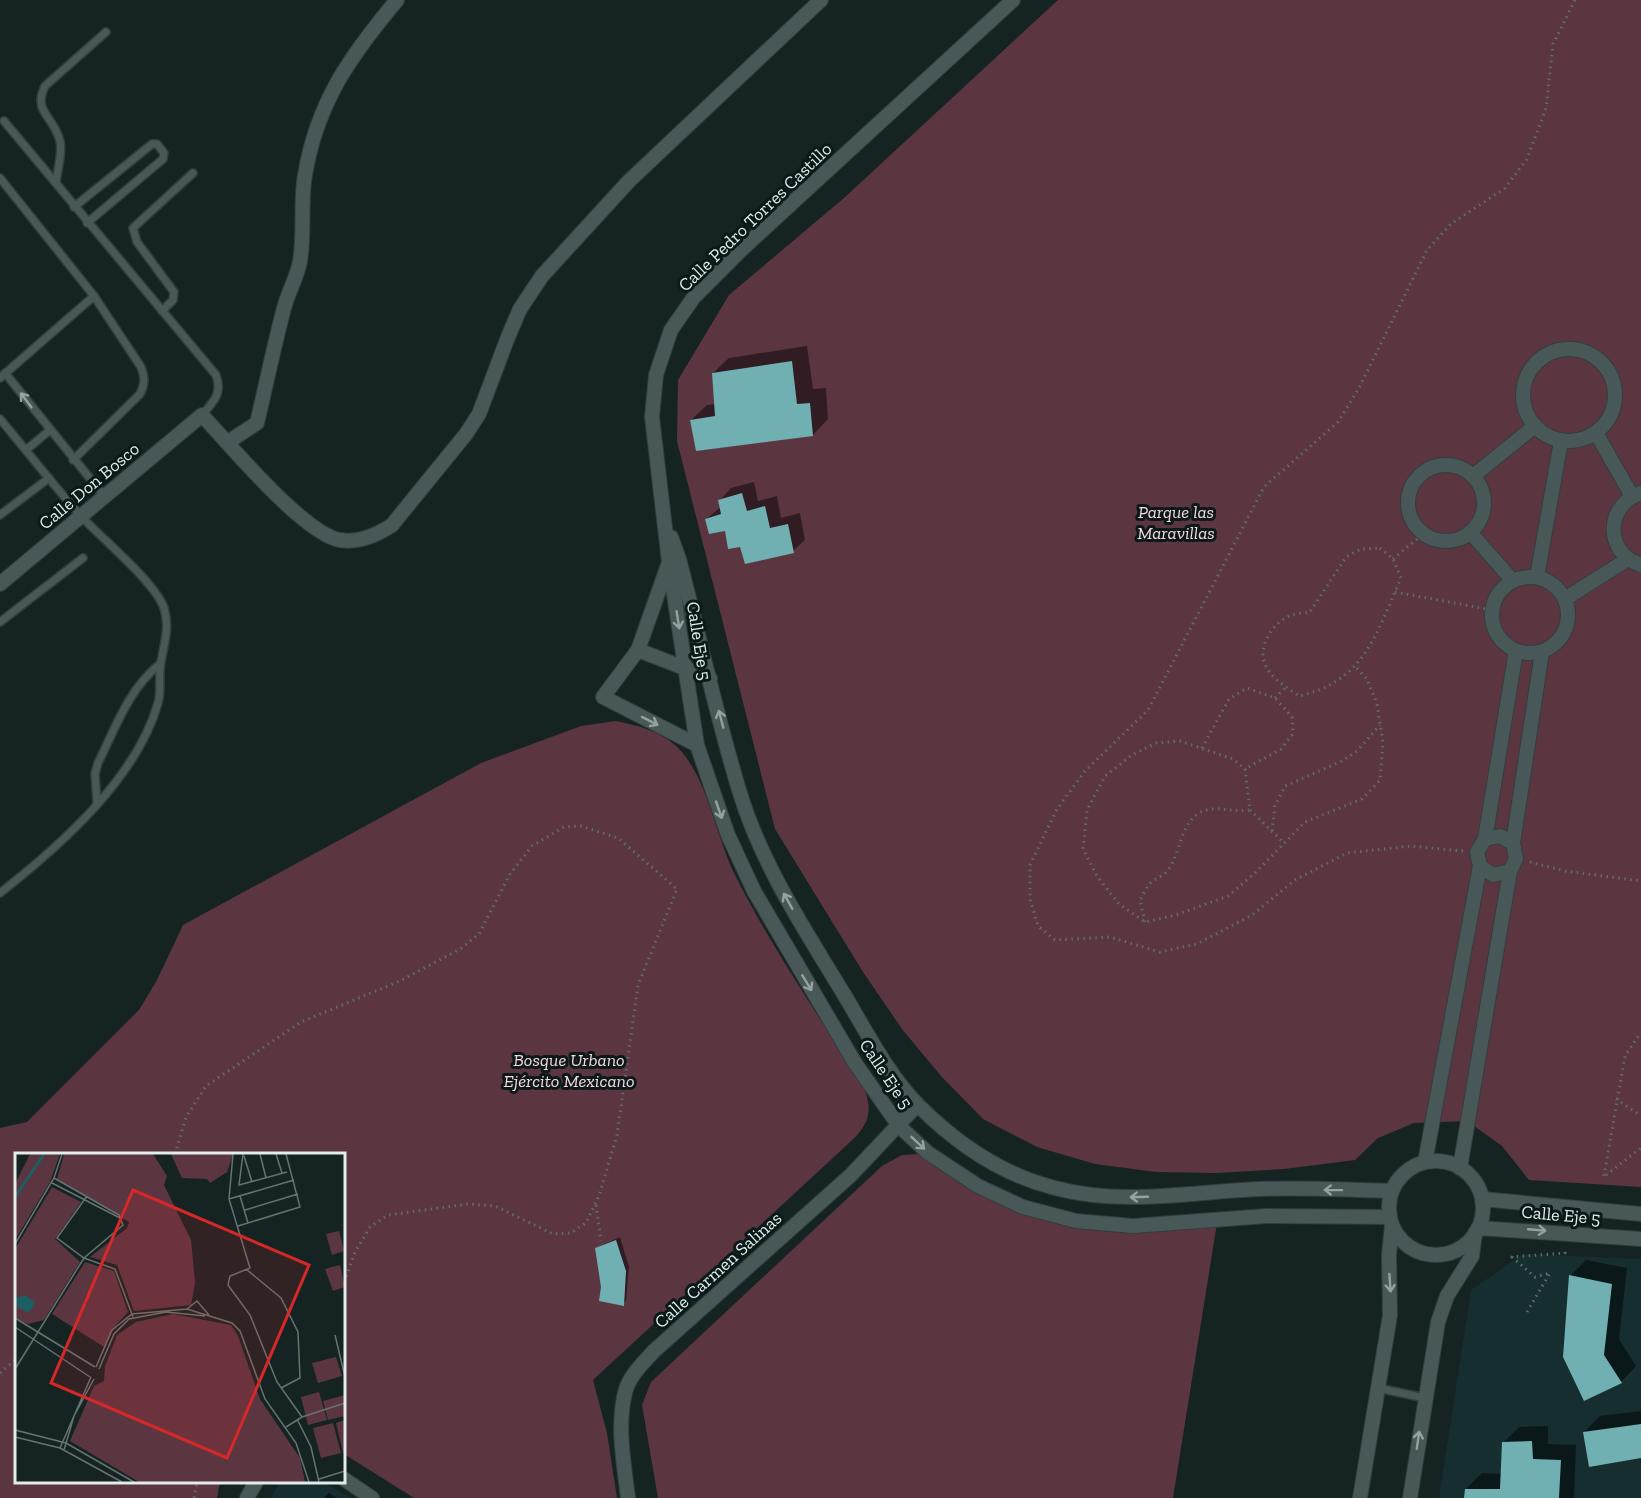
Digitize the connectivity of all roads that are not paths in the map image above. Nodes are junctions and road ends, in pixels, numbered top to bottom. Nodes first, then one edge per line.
1 (397, 0) edge
2 (821, 0) edge
3 (1013, 0) edge
4 (106, 32) dead end
5 (4, 121) dead end
6 (193, 173) dead end
7 (0, 178) edge
8 (56, 183) junction
9 (74, 207) junction
10 (87, 223) junction
11 (94, 296) junction
12 (162, 311) junction
13 (3, 375) edge
14 (202, 415) junction
15 (0, 419) edge
16 (1535, 426) junction
17 (50, 430) junction
18 (1596, 433) junction
19 (1561, 441) junction
20 (228, 442) junction
21 (26, 450) junction
22 (73, 460) junction
23 (1473, 476) junction
24 (49, 478) junction
25 (1636, 494) edge
26 (105, 497) junction
27 (0, 515) edge
28 (81, 516) junction
29 (1470, 532) junction
30 (82, 558) dead end
31 (674, 560) junction
32 (1634, 562) edge
33 (1537, 577) junction
34 (1513, 581) junction
35 (0, 584) edge
36 (1565, 599) junction
37 (0, 622) edge
38 (638, 650) junction
39 (1516, 651) junction
40 (1542, 652) junction
41 (160, 664) junction
42 (685, 666) junction
43 (710, 678) junction
44 (697, 744) junction
45 (96, 802) junction
46 (1485, 839) junction
47 (1513, 843) junction
48 (1478, 859) junction
49 (1513, 865) junction
50 (0, 893) edge
51 (917, 1105) junction
52 (899, 1126) junction
53 (1425, 1162) junction
54 (1460, 1168) junction
55 (1392, 1191) junction
56 (1482, 1199) junction
57 (1641, 1214) edge
58 (1391, 1221) junction
59 (1477, 1230) junction
60 (1641, 1239) edge
61 (1378, 1388) junction
62 (1425, 1398) junction
63 (345, 1480) edge
64 (255, 1483) edge
65 (247, 1498) edge
66 (372, 1498) edge
67 (628, 1498) edge
68 (1360, 1498) edge
69 (1410, 1498) edge

1 - 20 street
2 - 20 street
3 - 31 street, Calle Pedro Torres Castillo
4 - 8 lane
5 - 8 lane
6 - 12 lane
7 - 11 lane
8 - 9 lane
9 - 10 lane
9 - 10 lane
10 - 12 lane
11 - 13 lane
11 - 22 lane
12 - 14 lane
17 -> 13 lane
14 - 20 street
14 - 26 street, Calle Don Bosco
15 - 21 lane
16 - 18 street
16 - 19 street
16 - 23 street
17 - 21 lane
17 - 22 lane
18 - 19 street
18 - 25 street
19 - 33 street
21 - 24 lane
22 - 26 lane
23 - 29 street
23 - 29 street
24 - 27 lane
24 - 28 lane
25 - 32 street
26 - 28 street, Calle Don Bosco
28 - 35 street, Calle Don Bosco
28 - 41 lane
29 - 34 street
30 - 37 lane
31 - 38 street
31 -> 42 street, Calle Eje 5
31 - 43 street, Calle Eje 5
32 - 36 street
33 - 34 street
33 - 36 street
34 - 39 street
36 - 40 street
38 - 42 street
38 -> 44 street
39 - 40 street
39 - 46 street
40 - 47 street
41 - 45 lane
41 - 45 lane
42 - 43 street
42 - 44 street, Calle Eje 5
51 -> 43 street, Calle Eje 5
44 -> 52 street, Calle Eje 5
45 - 50 lane
46 - 47 street
46 - 48 street
47 - 49 street
48 - 49 street
48 - 53 street
49 - 54 street
51 - 52 street, Calle Carmen Salinas
55 -> 51 street, Calle Eje 5
52 -> 58 street, Calle Eje 5
52 - 67 street, Calle Carmen Salinas
53 - 54 street
53 - 55 street
54 - 56 street
55 - 58 street
56 - 57 street, Calle Eje 5
56 - 59 street
58 - 59 street
58 -> 61 street
59 -> 60 street, Calle Eje 5
59 - 62 street
61 - 62 lane
61 - 68 street
69 -> 62 street
63 - 66 street
64 - 65 street

